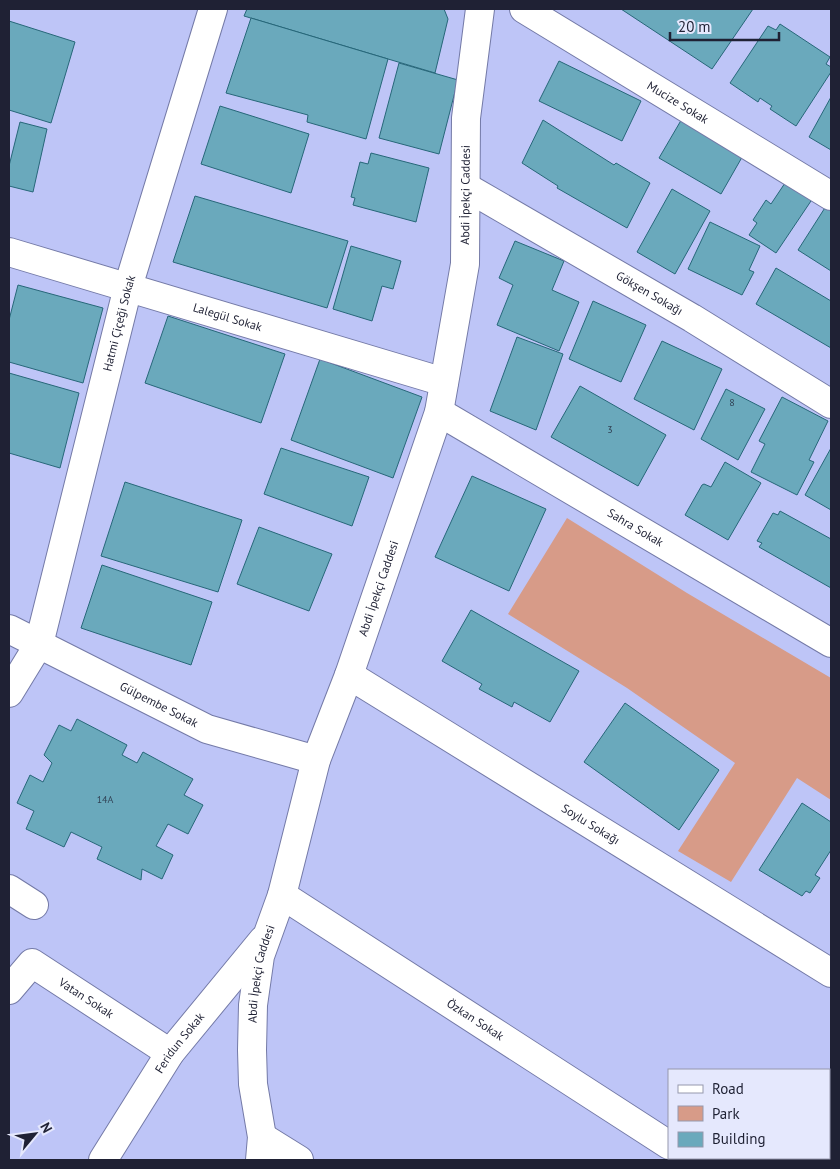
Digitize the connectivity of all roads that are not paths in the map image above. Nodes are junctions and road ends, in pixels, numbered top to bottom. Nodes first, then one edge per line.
1 (214, 9) edge
2 (480, 9) edge
3 (524, 9) edge
4 (466, 187) junction
5 (831, 196) edge
6 (9, 252) edge
7 (128, 287) junction
8 (444, 382) junction
9 (831, 404) edge
10 (440, 412) junction
11 (9, 630) edge
12 (831, 643) edge
13 (39, 644) junction
14 (349, 675) junction
15 (9, 693) edge
16 (316, 760) junction
17 (9, 889) edge
18 (282, 895) junction
19 (34, 905) dead end
20 (268, 933) junction
21 (831, 973) edge
22 (9, 990) edge
23 (170, 1053) junction
24 (668, 1145) edge
25 (261, 1149) edge
26 (103, 1160) edge
27 (300, 1160) edge

1 - 7 street, Hatmi Çiçeği Sokak
2 - 4 street, Abdi İpekçi Caddesi
3 - 5 street, Mucize Sokak
4 - 8 street, Abdi İpekçi Caddesi
4 - 9 street, Gökşen Sokağı
6 - 7 street, Lalegül Sokak
7 - 8 street, Lalegül Sokak
7 - 13 street, Hatmi Çiçeği Sokak
8 - 10 street, Abdi İpekçi Caddesi
10 - 12 street, Sahra Sokak
10 - 14 street, Abdi İpekçi Caddesi
11 - 13 street, Gülpembe Sokak
13 - 15 street, Hatmi Çiçeği Sokak
13 - 16 street, Gülpembe Sokak
14 - 16 street, Abdi İpekçi Caddesi
14 - 21 street, Soylu Sokağı
16 - 18 street, Abdi İpekçi Caddesi
17 - 19 street
18 - 20 street, Abdi İpekçi Caddesi
18 - 24 street, Özkan Sokak
20 - 23 street, Feridun Sokak
20 - 25 street, Abdi İpekçi Caddesi
22 - 23 street, Vatan Sokak
23 - 26 street, Feridun Sokak
25 - 27 street

